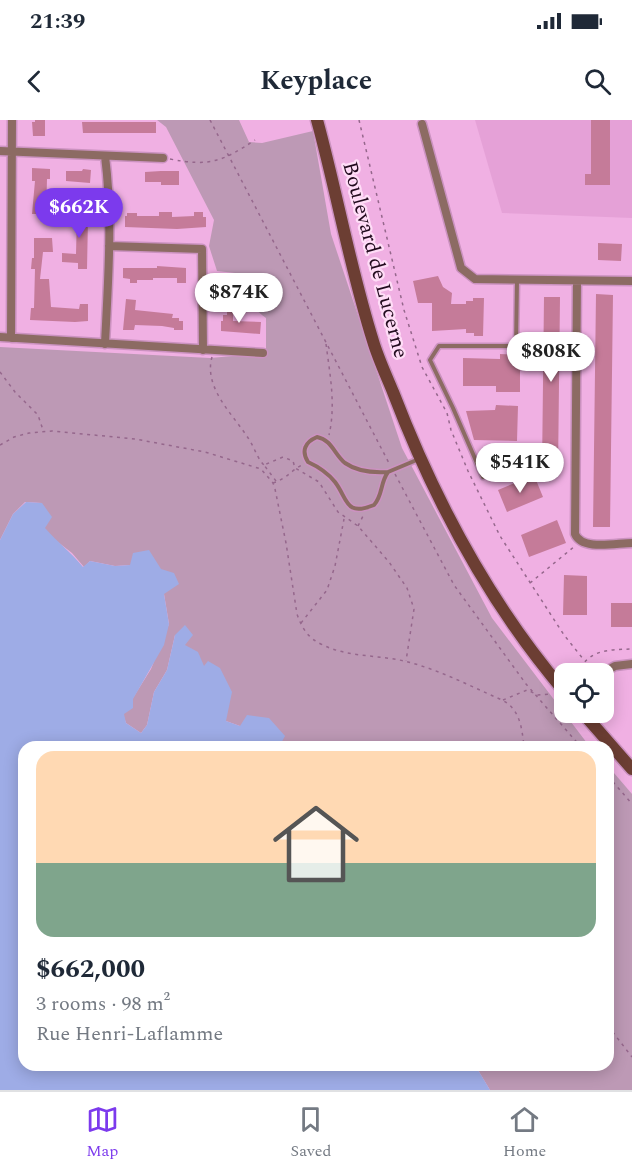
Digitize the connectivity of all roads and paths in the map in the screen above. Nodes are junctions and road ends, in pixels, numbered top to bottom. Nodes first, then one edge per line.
1 (12, 120) edge
2 (210, 120) edge
3 (318, 120) edge
4 (422, 124) dead end
5 (255, 140) dead end
6 (0, 151) edge
7 (12, 151) junction
8 (105, 156) junction
9 (229, 157) junction
10 (163, 158) joint
11 (109, 246) junction
12 (517, 280) junction
13 (577, 281) junction
14 (632, 281) edge
15 (0, 337) edge
16 (11, 338) junction
17 (326, 343) junction
18 (105, 344) junction
19 (203, 350) junction
20 (214, 351) junction
21 (263, 353) dead end
22 (0, 372) edge
23 (43, 431) junction
24 (328, 442) junction
25 (0, 446) edge
26 (420, 458) junction
27 (308, 462) junction
28 (264, 465) junction
29 (295, 468) junction
30 (261, 469) junction
31 (390, 471) junction
32 (496, 472) dead end
33 (276, 481) junction
34 (273, 483) junction
35 (340, 493) junction
36 (330, 500) junction
37 (366, 508) junction
38 (344, 518) junction
39 (358, 526) junction
40 (580, 541) junction
41 (632, 543) edge
42 (530, 584) dead end
43 (300, 624) junction
44 (632, 649) edge
45 (406, 662) junction
46 (582, 663) edge
47 (632, 664) edge
48 (614, 667) edge
49 (554, 683) edge
50 (532, 691) junction
51 (554, 693) edge
52 (502, 700) junction
53 (592, 723) edge
54 (523, 741) edge
55 (576, 741) edge
56 (607, 741) edge
57 (614, 748) edge
58 (632, 769) edge
59 (614, 784) edge
60 (632, 804) edge
61 (614, 1034) edge
62 (632, 1057) edge

1 - 7 street
2 - 9 path
3 - 26 main road, Boulevard de Lucerne
4 - 12 street
5 - 9 path
6 - 7 street
7 - 8 street
7 - 16 street
8 - 10 street
8 - 11 street
9 - 10 path
9 - 17 path
11 - 18 street
11 - 19 street
12 - 13 street
12 - 32 lane
13 - 14 street
13 - 40 street
15 - 16 street
16 - 18 street
17 - 24 path
17 - 31 path
18 - 19 street
19 - 20 street
20 - 21 street
20 - 28 path
22 - 23 path
23 - 25 path
23 - 30 path
24 - 27 lane
24 - 31 lane
26 - 31 lane
26 - 49 main road, Boulevard de Lucerne
27 - 29 path
27 - 35 lane
28 - 29 path
28 - 30 path
28 - 33 path
29 - 33 path
29 - 36 path
30 - 34 path
31 - 37 lane
31 - 50 path
33 - 34 path
34 - 43 path
35 - 36 path
35 - 37 lane
36 - 38 path
37 - 39 path
38 - 39 path
38 - 43 path
39 - 45 path
40 - 41 street
40 - 42 path
43 - 45 path
44 - 46 path
45 - 52 path
47 - 48 street
50 - 51 path
50 - 52 path
50 - 55 path
52 - 54 path
53 - 56 main road
57 - 58 main road
59 - 60 path
61 - 62 path

